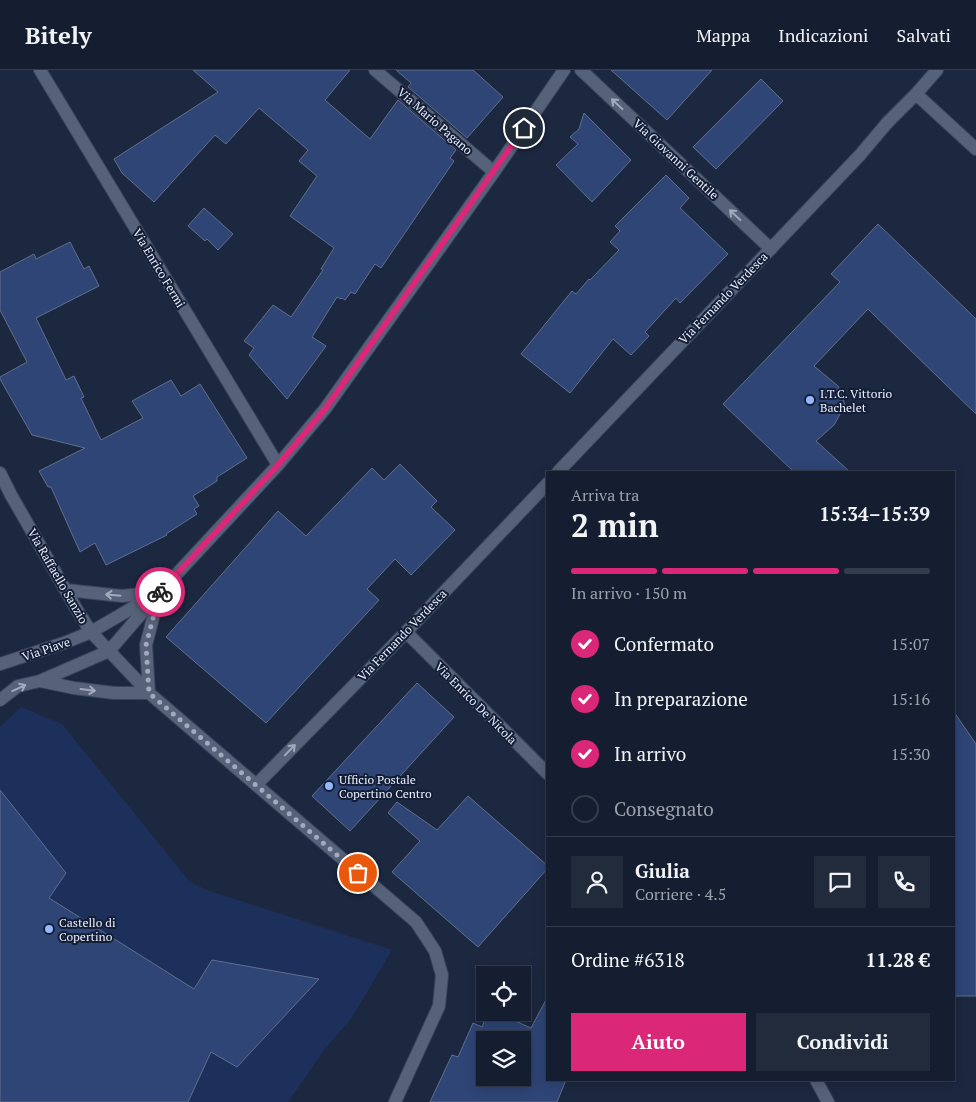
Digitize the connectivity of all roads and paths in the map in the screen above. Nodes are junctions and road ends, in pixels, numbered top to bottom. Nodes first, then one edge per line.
1 (40, 70) edge
2 (375, 70) edge
3 (564, 70) edge
4 (580, 70) edge
5 (937, 70) edge
6 (916, 94) junction
7 (976, 149) edge
8 (494, 172) junction
9 (771, 249) junction
10 (278, 465) junction
11 (559, 471) edge
12 (0, 473) edge
13 (546, 485) edge
14 (66, 590) junction
15 (160, 592) junction
16 (91, 632) junction
17 (406, 632) junction
18 (109, 651) junction
19 (0, 664) edge
20 (40, 681) junction
21 (149, 693) junction
22 (0, 700) edge
23 (546, 772) edge
24 (256, 786) junction
25 (817, 1081) edge
26 (395, 1102) edge
27 (828, 1102) edge

1 - 10 street, Via Enrico Fermi
2 - 8 street, Via Mario Pagano
3 - 8 street
9 -> 4 street, Via Giovanni Gentile
5 - 6 street, Via Fernando Verdesca
6 - 7 street
6 - 9 street, Via Fernando Verdesca
8 - 10 street
9 - 11 street, Via Fernando Verdesca
10 - 15 street
12 - 14 street, Via Raffaello Sanzio
13 - 17 street, Via Fernando Verdesca
15 -> 14 street
14 - 16 street, Via Raffaello Sanzio
15 - 16 street, Via Piave
15 - 18 street
15 - 21 street
16 - 18 street, Via Raffaello Sanzio
16 - 19 street, Via Piave
17 - 23 street, Via Enrico De Nicola
24 -> 17 street, Via Fernando Verdesca
18 - 20 street
18 - 21 street, Via Raffaello Sanzio
20 -> 21 street
22 -> 20 street
21 - 24 street, Via Raffaello Sanzio
24 - 26 street, Via Raffaello Sanzio
25 - 27 street

